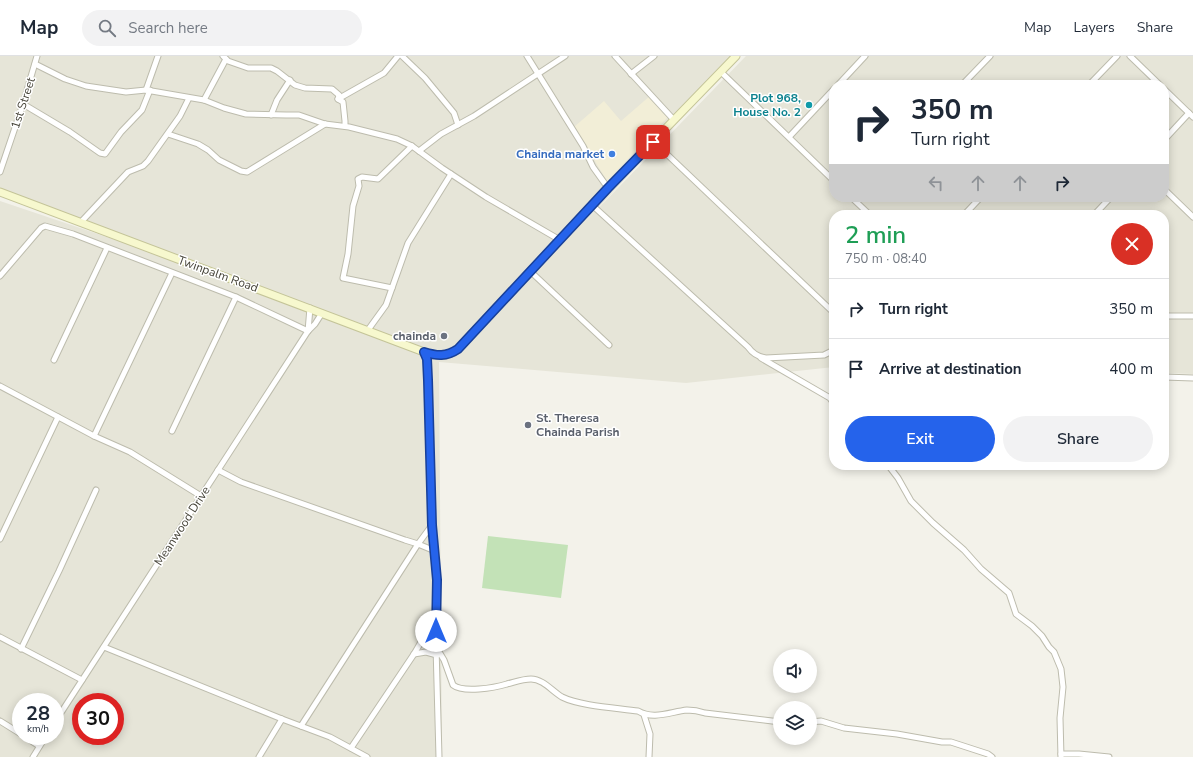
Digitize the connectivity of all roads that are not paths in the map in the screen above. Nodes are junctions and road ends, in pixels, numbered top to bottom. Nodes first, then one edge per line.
1 (37, 56) edge
2 (158, 56) edge
3 (398, 56) edge
4 (402, 56) edge
5 (527, 56) edge
6 (565, 56) edge
7 (615, 56) edge
8 (654, 56) edge
9 (736, 56) edge
10 (866, 56) edge
11 (990, 56) edge
12 (1117, 56) edge
13 (1130, 56) edge
14 (225, 58) edge
15 (35, 64) junction
16 (721, 72) junction
17 (538, 74) junction
18 (631, 74) junction
19 (290, 80) junction
20 (843, 80) edge
21 (967, 80) edge
22 (1094, 80) edge
23 (1155, 80) edge
24 (148, 90) junction
25 (829, 94) edge
26 (1169, 94) edge
27 (188, 98) junction
28 (338, 99) junction
29 (204, 100) junction
30 (23, 104) junction
31 (270, 115) junction
32 (1191, 115) edge
33 (674, 120) junction
34 (325, 124) junction
35 (458, 124) junction
36 (345, 126) junction
37 (168, 134) junction
38 (1169, 135) edge
39 (789, 137) junction
40 (653, 142) junction
41 (412, 146) junction
42 (419, 151) junction
43 (0, 172) edge
44 (451, 174) junction
45 (829, 176) edge
46 (608, 188) junction
47 (0, 192) edge
48 (1169, 194) edge
49 (857, 202) edge
50 (976, 202) edge
51 (1106, 202) edge
52 (592, 206) junction
53 (865, 210) edge
54 (969, 210) edge
55 (1099, 210) edge
56 (1193, 217) edge
57 (81, 222) junction
58 (560, 240) junction
59 (107, 248) junction
60 (530, 271) junction
61 (172, 273) junction
62 (0, 276) edge
63 (392, 288) junction
64 (236, 297) junction
65 (310, 308) junction
66 (829, 308) edge
67 (322, 313) junction
68 (1169, 314) edge
69 (1193, 316) edge
70 (368, 330) junction
71 (308, 331) junction
72 (609, 345) dead end
73 (424, 352) junction
74 (829, 352) edge
75 (753, 354) junction
76 (54, 360) dead end
77 (1169, 377) edge
78 (1193, 378) edge
79 (0, 386) edge
80 (829, 397) edge
81 (58, 417) junction
82 (172, 431) dead end
83 (94, 436) junction
84 (218, 470) junction
85 (892, 470) edge
86 (96, 490) dead end
87 (201, 496) junction
88 (432, 525) junction
89 (0, 539) edge
90 (418, 544) junction
91 (435, 551) junction
92 (436, 616) junction
93 (0, 636) edge
94 (436, 646) junction
95 (104, 647) junction
96 (21, 649) junction
97 (414, 654) junction
98 (437, 655) junction
99 (82, 680) junction
100 (64, 708) edge
101 (644, 715) junction
102 (282, 719) junction
103 (0, 721) edge
104 (773, 721) edge
105 (817, 722) edge
106 (301, 726) junction
107 (12, 728) edge
108 (39, 746) edge
109 (351, 748) junction
110 (1061, 756) edge
111 (33, 757) edge
112 (259, 757) edge
113 (367, 757) edge
114 (439, 757) edge
115 (649, 757) edge
116 (992, 757) edge
117 (1109, 757) edge

1 - 15 street, 1st Street
2 - 24 street
3 - 28 street
4 - 35 street
5 - 17 street
6 - 17 street
7 - 18 street
8 - 18 street
9 - 16 main road
10 - 20 street
11 - 21 street
12 - 22 street
13 - 23 street
14 - 19 street
14 - 29 street
15 - 24 street
15 - 30 street, 1st Street
16 - 33 main road
16 - 39 street
17 - 35 street
17 - 46 street
18 - 33 street
19 - 28 street
19 - 31 street
24 - 27 street
24 - 30 street
25 - 39 street
26 - 32 street
27 - 29 street
27 - 37 street
28 - 36 street
29 - 31 street
30 - 43 street, 1st Street
31 - 34 street
32 - 38 street
33 - 40 main road
34 - 36 street
34 - 37 street
35 - 42 street
36 - 41 street
37 - 57 street
39 - 45 street
40 - 46 main road
40 - 66 street
41 - 42 street
41 - 63 street
42 - 44 street
44 - 58 street
44 - 63 street
46 - 52 main road
47 - 57 main road, Twinpalm Road
48 - 56 street
49 - 53 street
50 - 54 street
51 - 55 street
52 - 58 main road
52 - 75 street
57 - 65 main road, Twinpalm Road
58 - 60 main road
59 - 61 street
59 - 62 street
59 - 76 street
60 - 72 street
60 - 73 main road, Twinpalm Road
61 - 64 street
61 - 83 street
63 - 70 street
64 - 71 street
64 - 82 street
65 - 67 main road, Twinpalm Road
65 - 71 street
67 - 70 main road, Twinpalm Road
67 - 71 street, Meanwood Drive
68 - 69 street
70 - 73 main road, Twinpalm Road
71 - 84 street, Meanwood Drive
73 - 88 street
74 - 75 street
75 - 80 street
77 - 78 street
79 - 81 street
81 - 83 street
81 - 89 street
83 - 87 street
84 - 87 street, Meanwood Drive
84 - 90 street
85 - 110 street
86 - 96 street
87 - 95 street, Meanwood Drive
88 - 90 street
88 - 91 street
90 - 91 street
90 - 106 street
91 - 92 street
92 - 94 street
92 - 97 street
93 - 96 street
94 - 98 street
94 - 101 street
95 - 99 street, Meanwood Drive
95 - 102 street
96 - 99 street
97 - 98 street
97 - 109 street
98 - 114 street
99 - 100 street, Meanwood Drive
101 - 104 street
101 - 115 street
102 - 106 street
102 - 112 street
103 - 107 street
105 - 116 street
106 - 109 street
108 - 111 street
109 - 113 street
110 - 117 street

